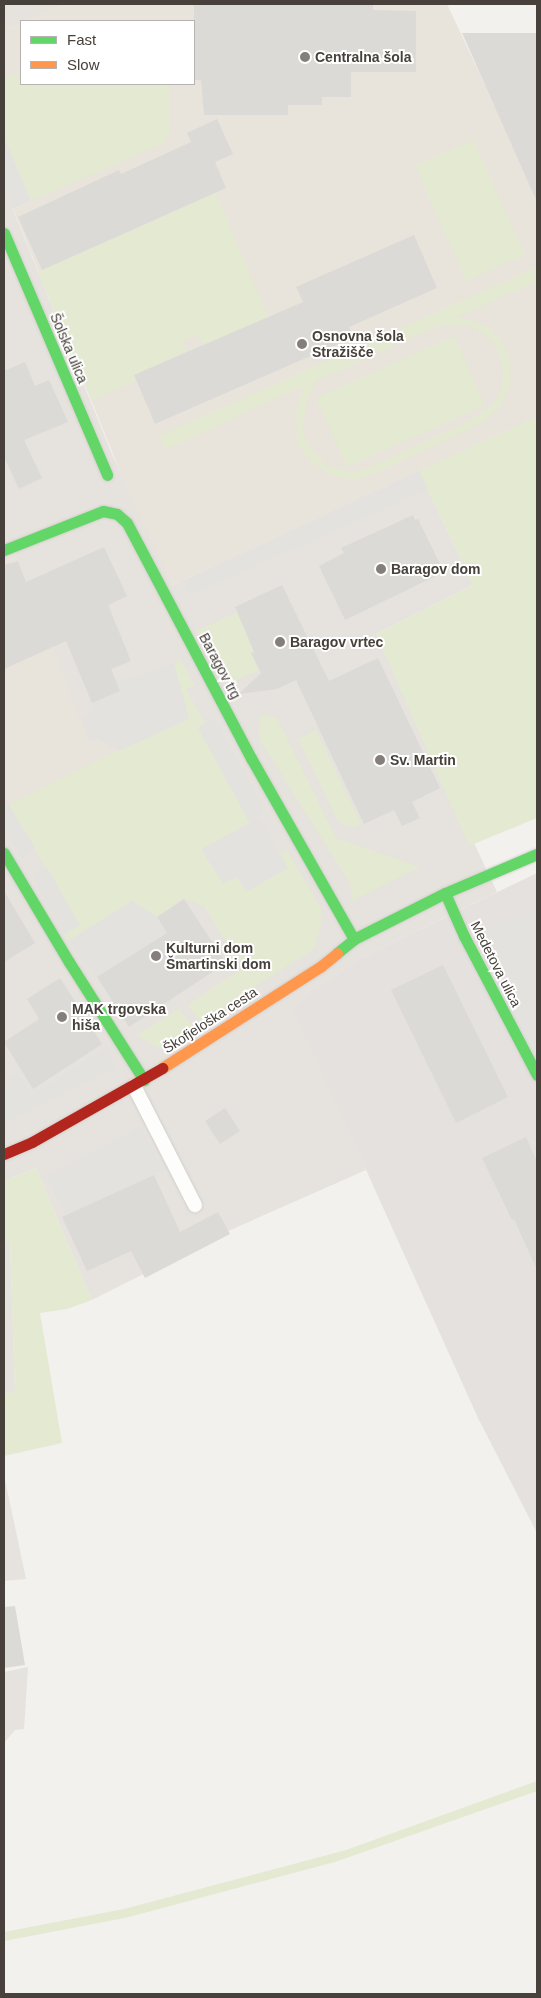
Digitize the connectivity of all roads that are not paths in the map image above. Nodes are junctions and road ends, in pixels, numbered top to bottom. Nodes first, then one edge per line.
1 (4, 233) edge
2 (107, 475) dead end
3 (4, 550) edge
4 (4, 853) edge
5 (537, 854) edge
6 (445, 892) junction
7 (354, 939) junction
8 (537, 1075) edge
9 (139, 1083) junction
10 (4, 1154) edge
11 (195, 1205) dead end

1 - 2 street, Šolska ulica
3 - 7 street, Baragov trg
4 - 9 street
5 - 6 street, Škofjeloška cesta
6 - 7 street, Škofjeloška cesta
6 - 8 street, Medetova ulica
7 - 9 street, Škofjeloška cesta
9 - 10 street, Škofjeloška cesta
9 - 11 lane

